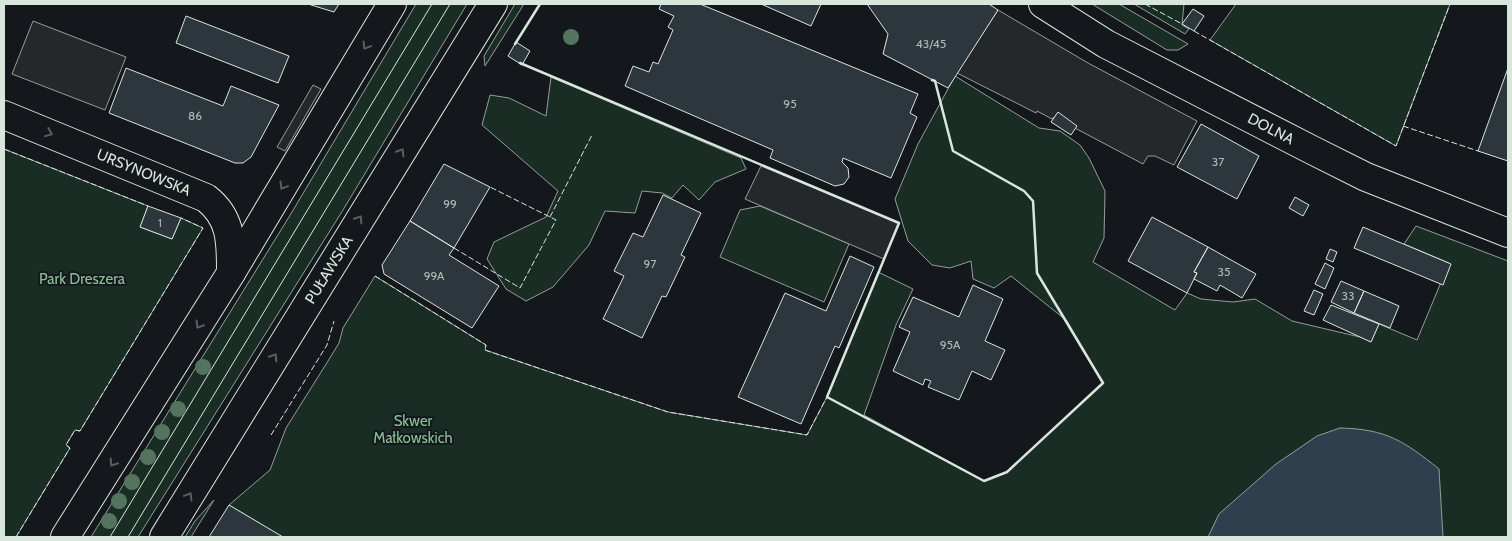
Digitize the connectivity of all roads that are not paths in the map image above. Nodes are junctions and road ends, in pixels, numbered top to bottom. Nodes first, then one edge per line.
1 (392, 4) edge
2 (493, 4) edge
3 (1043, 4) edge
4 (4, 115) edge
5 (1508, 233) edge
6 (231, 273) junction
7 (65, 537) edge
8 (164, 537) edge

1 -> 6 main road
8 -> 2 main road, PUŁAWSKA
3 - 5 main road, DOLNA
4 -> 6 main road, URSYNOWSKA
6 -> 7 main road

